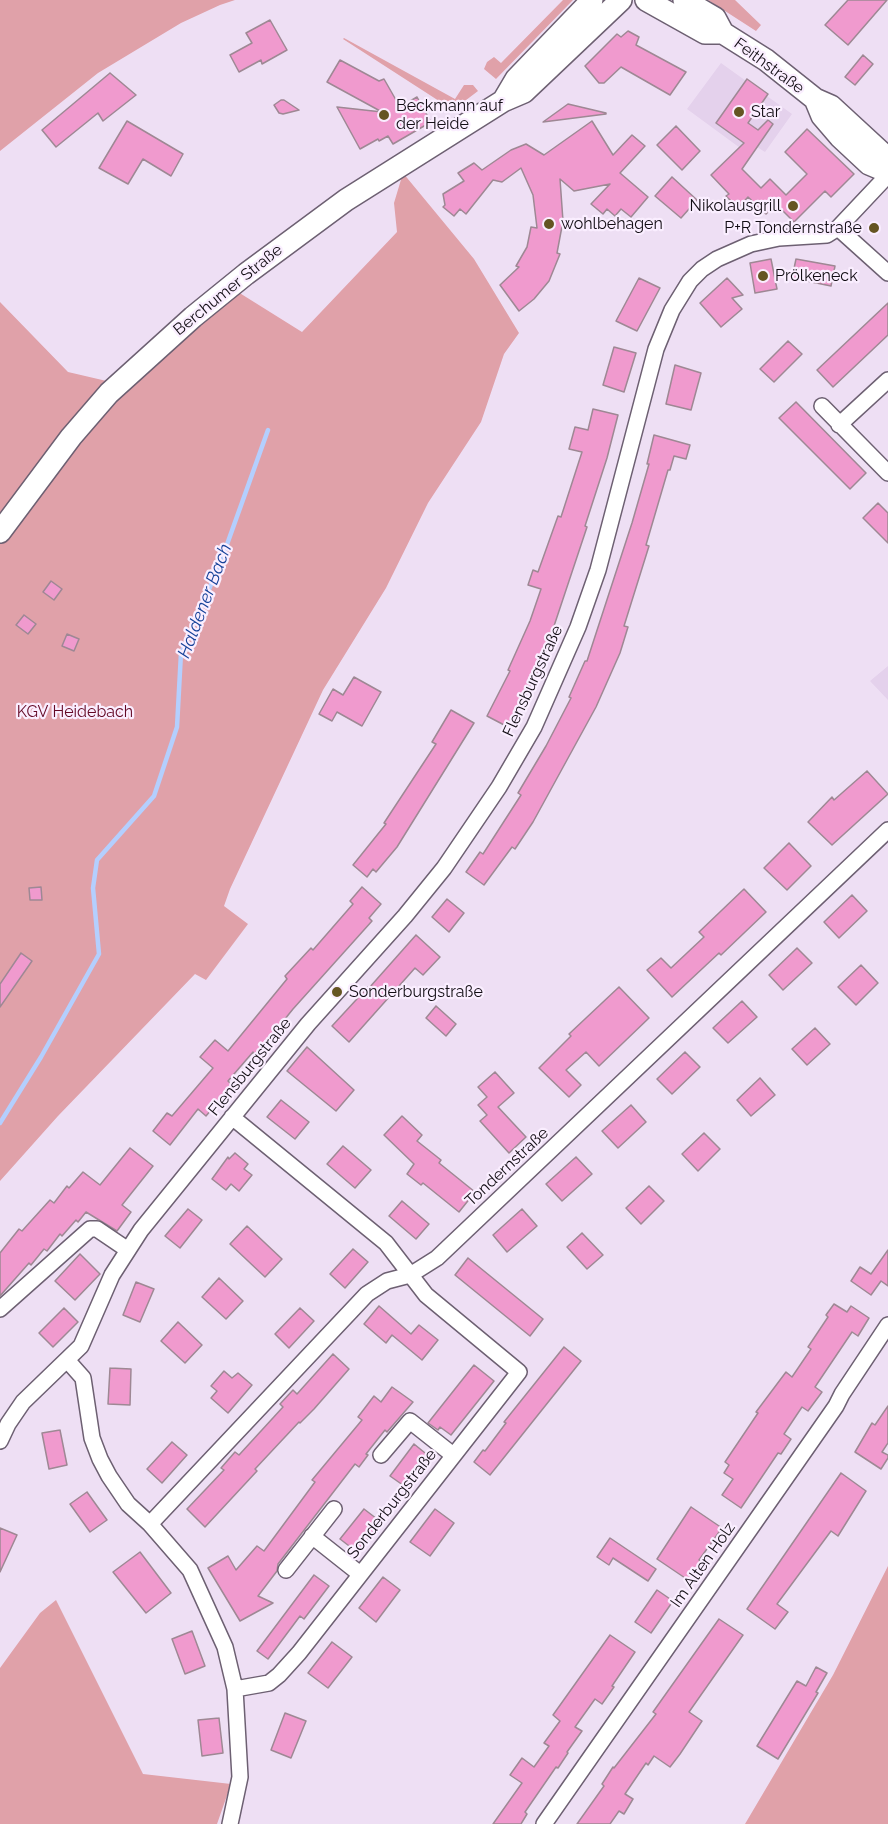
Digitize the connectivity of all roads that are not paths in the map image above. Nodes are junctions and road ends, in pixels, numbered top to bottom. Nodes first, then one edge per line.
1 (592, 0) edge
2 (621, 0) edge
3 (646, 0) edge
4 (684, 0) edge
5 (723, 33) junction
6 (503, 101) junction
7 (888, 172) edge
8 (838, 228) junction
9 (888, 273) edge
10 (888, 380) edge
11 (822, 406) dead end
12 (839, 424) junction
13 (888, 473) edge
14 (0, 532) edge
15 (888, 830) edge
16 (232, 1117) junction
17 (128, 1250) junction
18 (410, 1275) junction
19 (0, 1309) edge
20 (888, 1325) edge
21 (67, 1360) junction
22 (0, 1441) edge
23 (381, 1455) dead end
24 (453, 1455) junction
25 (334, 1509) dead end
26 (150, 1524) junction
27 (312, 1536) junction
28 (286, 1570) dead end
29 (360, 1574) junction
30 (235, 1689) junction
31 (230, 1824) edge
32 (544, 1824) edge

1 - 6 main road, Berchumer Straße
2 - 6 main road, Berchumer Straße
3 - 5 main road, Feithstraße
4 - 5 main road, Feithstraße
5 - 7 main road, Feithstraße
6 - 14 main road, Berchumer Straße
7 - 8 street
8 - 9 street
8 - 16 street, Flensburgstraße
10 - 12 street
11 - 12 street
12 - 13 street
15 - 18 street, Tondernstraße
16 - 17 street, Flensburgstraße
16 - 18 street, Sonderburgstraße
17 - 19 street
17 - 21 street, Flensburgstraße
18 - 24 street, Sonderburgstraße
18 - 26 street, Tondernstraße
20 - 32 street, Im Alten Holz
21 - 22 street, Flensburgstraße
21 - 26 street
23 - 24 street, Sonderburgstraße
24 - 29 street, Sonderburgstraße
25 - 27 street
26 - 30 street
27 - 28 street
27 - 29 street, Sonderburgstraße
29 - 30 street, Sonderburgstraße
30 - 31 street

